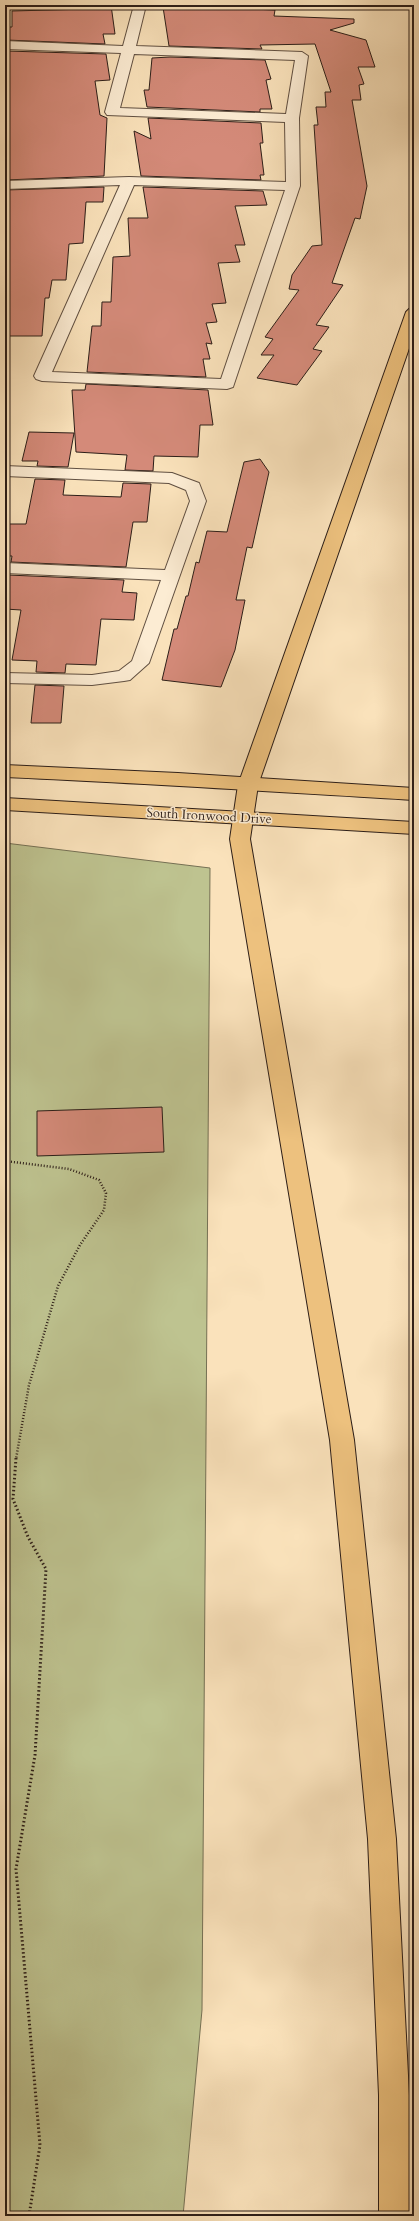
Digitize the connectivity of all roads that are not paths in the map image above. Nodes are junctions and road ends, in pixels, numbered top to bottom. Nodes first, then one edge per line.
1 (140, 5) edge
2 (5, 45) edge
3 (129, 49) junction
4 (292, 118) junction
5 (129, 181) junction
6 (5, 185) edge
7 (294, 186) junction
8 (414, 312) edge
9 (5, 471) edge
10 (5, 568) edge
11 (171, 575) junction
12 (5, 678) edge
13 (5, 771) edge
14 (248, 785) junction
15 (414, 794) edge
16 (5, 804) edge
17 (243, 818) junction
18 (414, 828) edge
19 (395, 2216) edge

1 - 3 lane
2 - 3 lane
3 - 4 lane
3 - 4 lane
4 - 7 lane
5 - 6 lane
5 - 7 lane
5 - 7 lane
8 - 14 main road
9 - 11 lane
10 - 11 lane
11 - 12 lane
13 - 14 main road
14 - 15 main road
14 - 17 main road
16 - 17 main road, South Ironwood Drive
17 - 18 main road, South Ironwood Drive
17 - 19 main road

